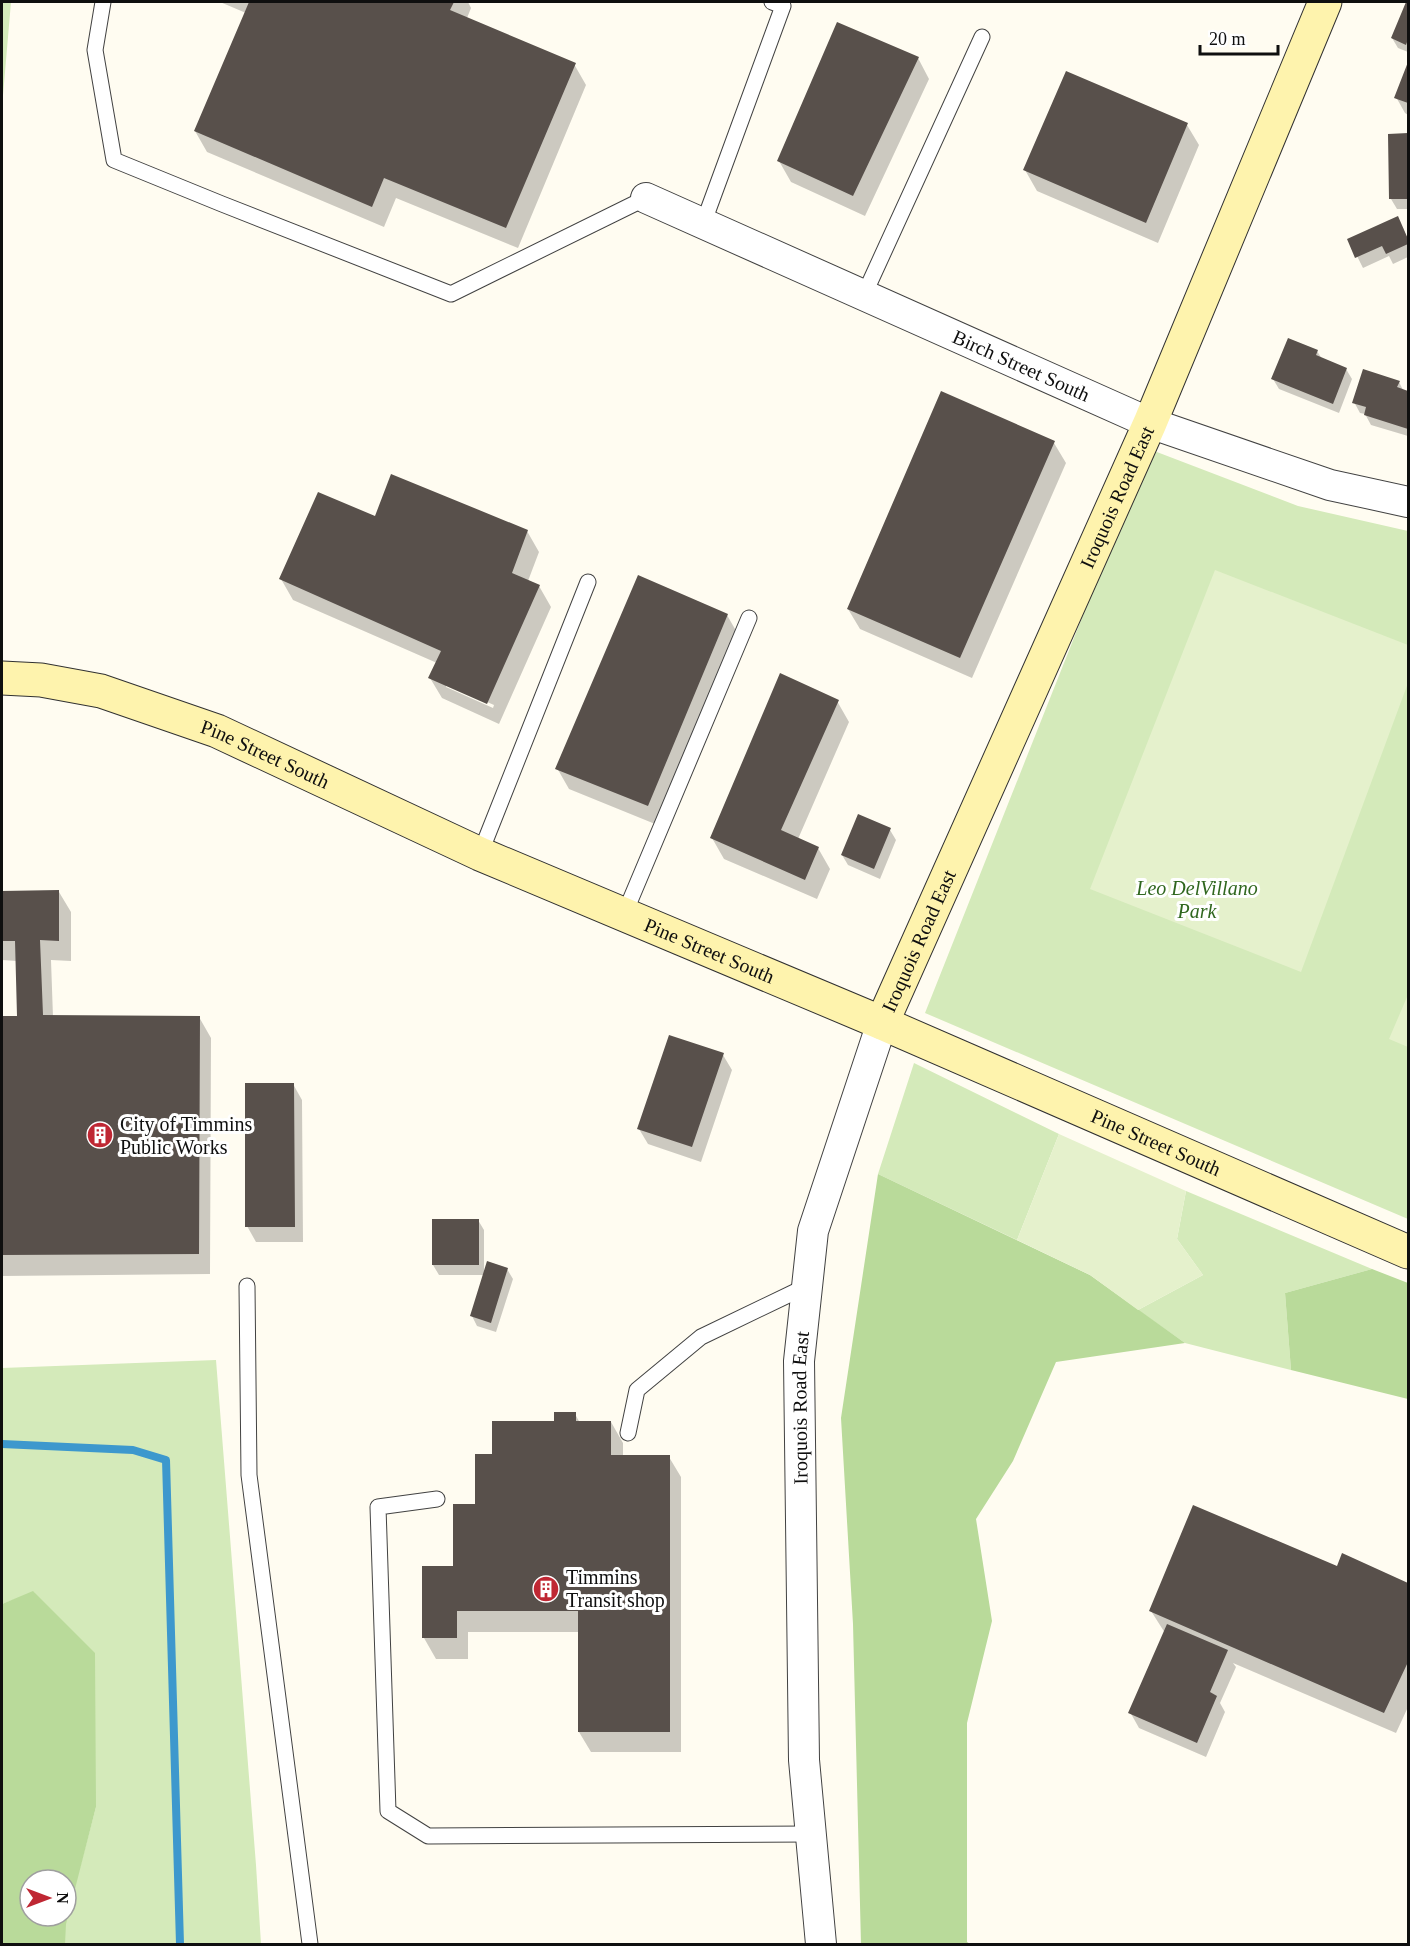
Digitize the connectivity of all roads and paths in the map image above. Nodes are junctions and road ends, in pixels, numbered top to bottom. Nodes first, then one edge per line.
1 (103, 2) edge
2 (772, 2) edge
3 (1325, 2) edge
4 (982, 37) dead end
5 (646, 198) joint
6 (703, 224) junction
7 (864, 296) junction
8 (1150, 423) junction
9 (1408, 502) edge
10 (588, 582) dead end
11 (749, 618) dead end
12 (2, 678) edge
13 (480, 854) junction
14 (624, 915) junction
15 (882, 1023) junction
16 (1408, 1252) edge
17 (247, 1286) dead end
18 (807, 1286) junction
19 (628, 1433) dead end
20 (437, 1499) dead end
21 (811, 1834) junction
22 (310, 1944) edge
23 (821, 1944) edge

1 - 5 lane
2 - 6 lane
3 - 8 street, Iroquois Road East
4 - 7 lane
5 - 6 street, Birch Street South
6 - 7 street, Birch Street South
7 - 8 street, Birch Street South
8 - 9 street, Birch Street South
8 - 15 street, Iroquois Road East
10 - 13 lane
11 - 14 lane
12 - 13 street, Pine Street South
13 - 14 street, Pine Street South
14 - 15 street, Pine Street South
15 - 16 street, Pine Street South
15 - 18 street, Iroquois Road East
17 - 22 lane
18 - 19 lane
18 - 21 street, Iroquois Road East
20 - 21 lane
21 - 23 street, Iroquois Road East

